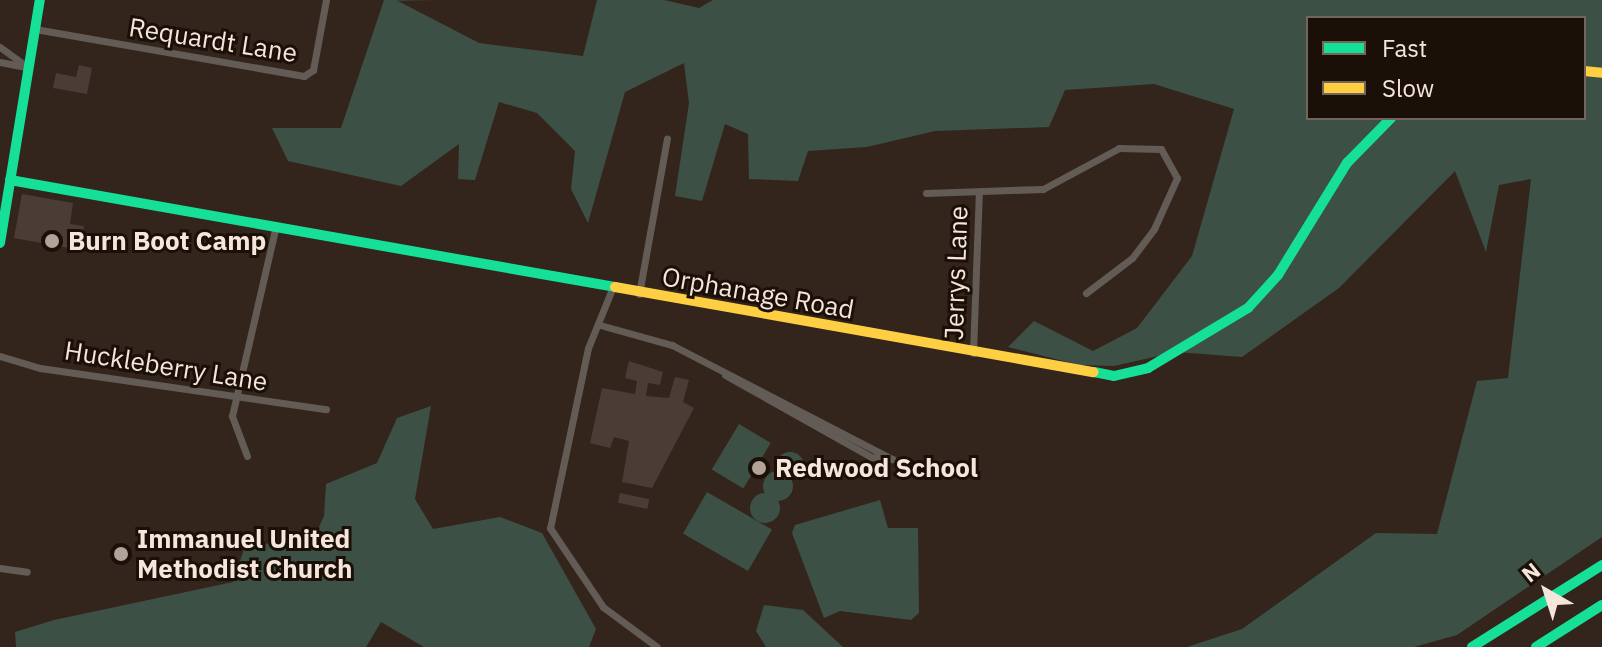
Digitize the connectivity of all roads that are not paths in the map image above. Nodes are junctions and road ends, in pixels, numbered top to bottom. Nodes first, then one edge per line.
1 (40, 0) edge
2 (326, 0) edge
3 (35, 29) junction
4 (0, 47) edge
5 (0, 62) edge
6 (28, 67) junction
7 (1389, 120) edge
8 (667, 138) dead end
9 (10, 180) junction
10 (979, 192) junction
11 (926, 193) dead end
12 (275, 230) junction
13 (0, 243) edge
14 (612, 289) junction
15 (1086, 293) dead end
16 (639, 294) junction
17 (600, 325) junction
18 (973, 355) junction
19 (0, 356) edge
20 (724, 373) junction
21 (235, 398) junction
22 (326, 409) dead end
23 (247, 456) dead end
24 (1602, 565) edge
25 (0, 568) edge
26 (27, 572) dead end
27 (1602, 605) edge
28 (657, 647) edge
29 (1472, 647) edge
30 (1536, 647) edge

1 - 3 main road
2 - 3 street, Requardt Lane
3 - 6 main road
4 - 6 street
5 - 6 street
6 - 9 main road
7 - 18 main road, Orphanage Road
8 - 16 street
9 - 12 main road, Orphanage Road
9 - 13 main road
10 - 11 street
10 - 15 street
10 - 18 street, Jerrys Lane
12 - 14 main road, Orphanage Road
12 - 21 street
14 - 16 main road, Orphanage Road
14 - 17 street
16 - 18 main road, Orphanage Road
17 - 20 street
17 - 28 street
19 - 21 street, Huckleberry Lane
20 - 20 street
21 - 22 street, Huckleberry Lane
21 - 23 street
24 - 29 main road
25 - 26 street
27 - 30 main road

